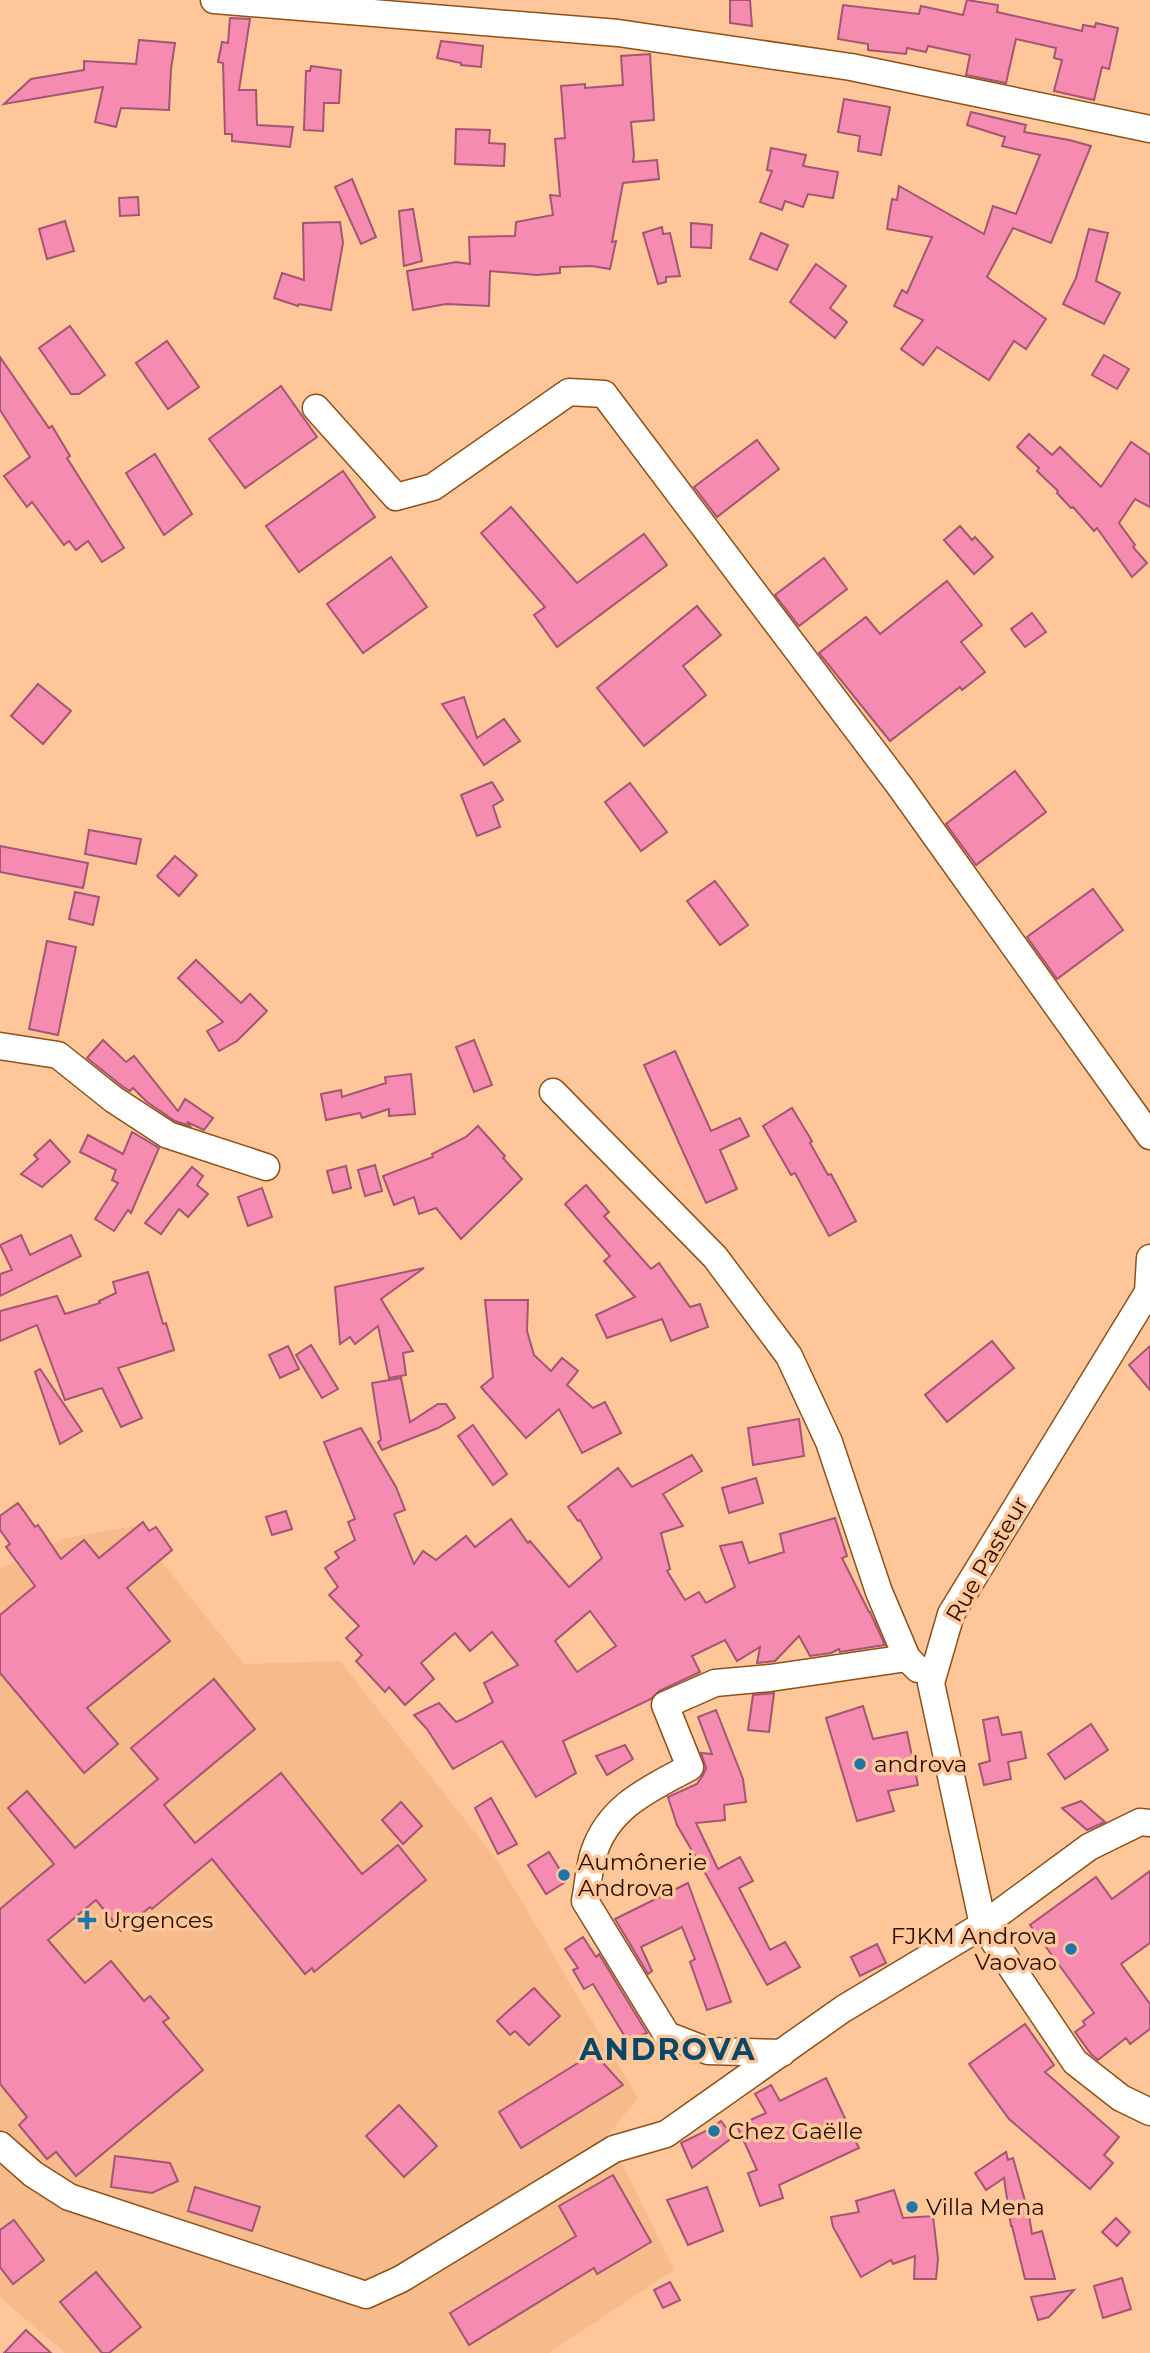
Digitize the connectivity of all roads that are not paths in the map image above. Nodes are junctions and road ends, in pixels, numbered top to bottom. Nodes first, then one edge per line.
1 (214, 0) edge
2 (1150, 129) edge
3 (316, 408) dead end
4 (0, 1045) edge
5 (553, 1092) dead end
6 (1150, 1136) edge
7 (266, 1167) dead end
8 (1150, 1258) edge
9 (907, 1658) junction
10 (931, 1683) junction
11 (1150, 1824) edge
12 (983, 1925) junction
13 (782, 2053) junction
14 (1150, 2112) edge
15 (0, 2145) edge

1 - 2 street
3 - 6 street
4 - 7 street
5 - 9 street
8 - 10 street, Rue Pasteur
9 - 10 street
9 - 13 street
10 - 12 street, Rue Pasteur
11 - 12 street
12 - 13 street
12 - 14 street, Rue Pasteur
13 - 15 street

